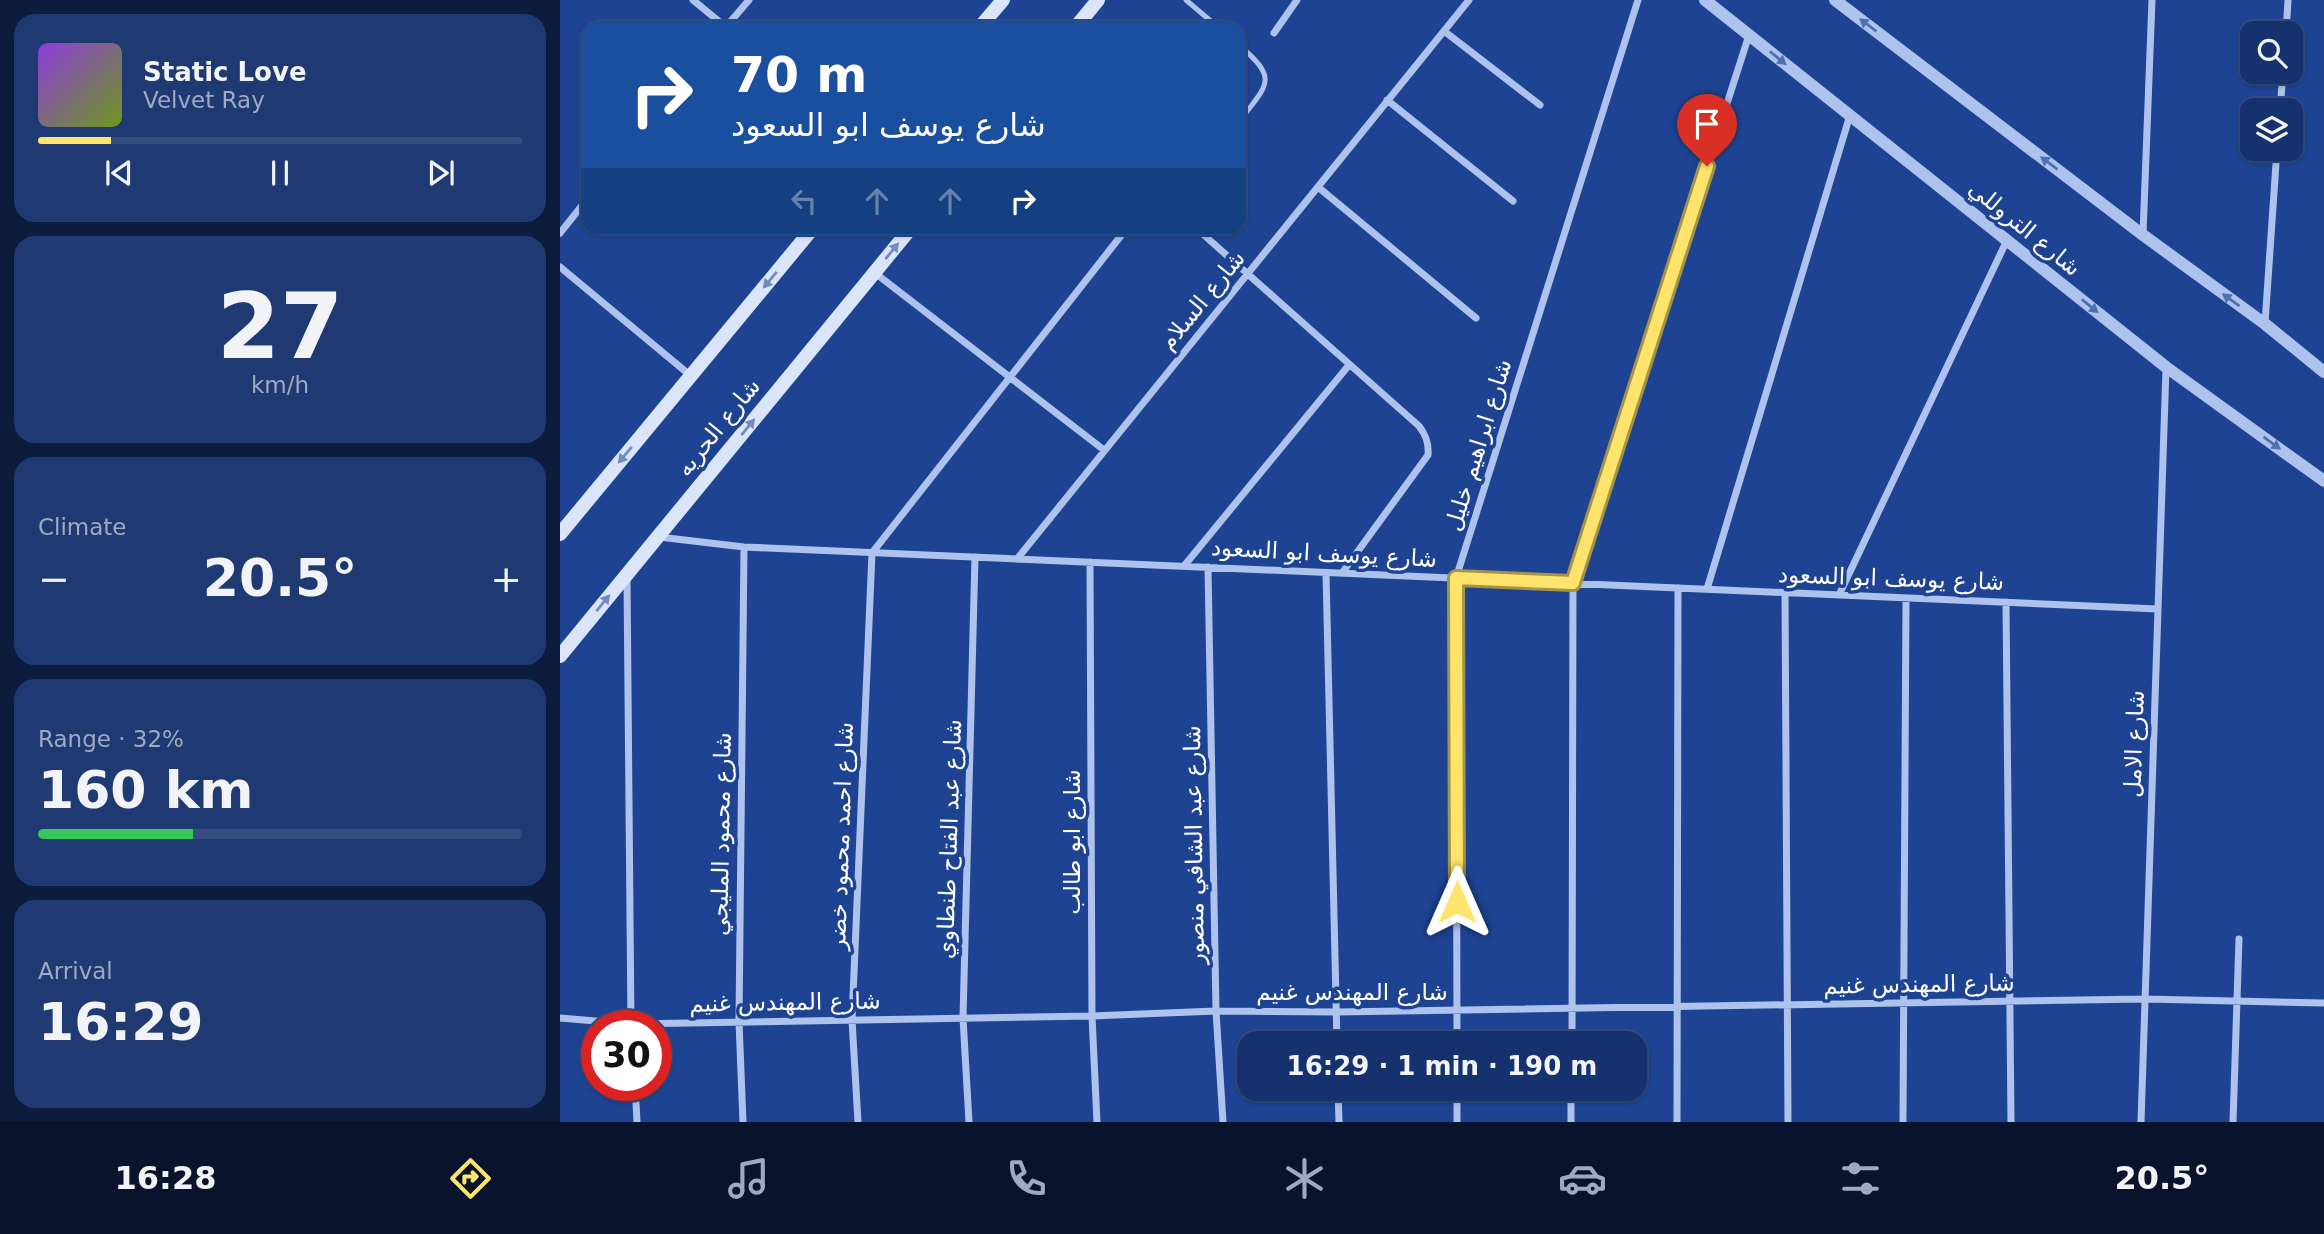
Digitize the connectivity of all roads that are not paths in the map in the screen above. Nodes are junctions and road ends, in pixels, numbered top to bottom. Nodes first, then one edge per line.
1 (693, 0) edge
2 (749, 0) edge
3 (1003, 0) edge
4 (1098, 0) edge
5 (1186, 0) edge
6 (1297, 0) edge
7 (1469, 0) edge
8 (1638, 0) edge
9 (1705, 0) edge
10 (1835, 0) edge
11 (2152, 0) edge
12 (2288, 0) edge
13 (718, 21) edge
14 (732, 21) edge
15 (985, 21) edge
16 (1083, 21) edge
17 (1211, 21) edge
18 (2287, 21) edge
19 (1444, 31) junction
20 (1274, 33) dead end
21 (1749, 35) junction
22 (1246, 51) edge
23 (1387, 100) junction
24 (1540, 106) dead end
25 (1246, 112) edge
26 (1850, 115) junction
27 (2276, 161) edge
28 (1318, 187) junction
29 (1513, 201) dead end
30 (581, 207) edge
31 (560, 233) edge
32 (807, 235) edge
33 (905, 235) edge
34 (1122, 235) edge
35 (1204, 235) edge
36 (2143, 235) junction
37 (2007, 240) junction
38 (560, 267) edge
39 (874, 272) junction
40 (1248, 274) junction
41 (1476, 318) dead end
42 (2265, 324) junction
43 (1349, 365) junction
44 (2166, 367) junction
45 (2324, 372) edge
46 (691, 376) junction
47 (1010, 377) junction
48 (1104, 450) junction
49 (2324, 481) edge
50 (560, 534) edge
51 (657, 537) junction
52 (744, 547) junction
53 (872, 552) junction
54 (975, 557) junction
55 (1017, 559) junction
56 (1090, 562) junction
57 (1184, 566) junction
58 (1208, 567) junction
59 (1326, 573) junction
60 (1342, 573) junction
61 (626, 575) junction
62 (1456, 578) junction
63 (1573, 583) junction
64 (1678, 588) junction
65 (1707, 589) junction
66 (1785, 593) junction
67 (1839, 595) junction
68 (1906, 598) junction
69 (2006, 602) junction
70 (2158, 609) junction
71 (560, 656) edge
72 (2239, 939) dead end
73 (2145, 999) junction
74 (2238, 1000) junction
75 (2010, 1002) junction
76 (2324, 1003) edge
77 (1903, 1004) junction
78 (1787, 1005) junction
79 (1677, 1007) junction
80 (1572, 1009) junction
81 (631, 1010) edge
82 (1457, 1010) junction
83 (1216, 1011) junction
84 (1337, 1012) junction
85 (1093, 1016) junction
86 (560, 1018) edge
87 (963, 1018) junction
88 (581, 1020) edge
89 (852, 1020) junction
90 (738, 1022) junction
91 (672, 1024) edge
92 (1337, 1031) edge
93 (1457, 1031) edge
94 (1572, 1031) edge
95 (636, 1101) edge
96 (1338, 1101) edge
97 (1457, 1101) edge
98 (1572, 1101) edge
99 (637, 1122) edge
100 (743, 1122) edge
101 (858, 1122) edge
102 (968, 1122) edge
103 (1097, 1122) edge
104 (1223, 1122) edge
105 (1339, 1122) edge
106 (1458, 1122) edge
107 (1571, 1122) edge
108 (1677, 1122) edge
109 (1788, 1122) edge
110 (1903, 1122) edge
111 (2011, 1122) edge
112 (2141, 1122) edge
113 (2233, 1122) edge

1 - 13 street
2 - 14 street
3 - 15 main road
4 - 16 main road
5 - 17 lane
6 - 20 street
7 - 19 street, شارع السلام
8 - 62 street, شارع ابراهيم خليل
9 - 21 street, شارع التروللي
36 -> 10 street
11 - 36 street
12 - 18 street
19 - 23 street, شارع السلام
19 - 24 street
21 -> 26 street, شارع التروللي
21 - 63 street
22 - 25 lane
23 - 28 street, شارع السلام
23 - 29 street
26 - 37 street, شارع التروللي
26 - 65 street
27 - 42 street
28 - 40 street, شارع السلام
28 - 41 street
30 - 31 street
32 -> 46 main road
39 -> 33 main road, شارع الحريه
34 - 47 street
35 - 40 street
42 -> 36 street
37 -> 44 street, شارع التروللي
37 - 67 street
38 - 46 street
39 - 47 street
51 -> 39 main road, شارع الحريه
40 - 43 street
40 - 48 street, شارع السلام
42 - 45 street
43 - 57 street
43 - 60 street
44 -> 49 street, شارع التروللي
44 - 70 street, شارع الامل
46 -> 50 main road
47 - 48 street
47 - 53 street
48 - 55 street, شارع السلام
51 - 52 street, شارع يوسف ابو السعود
51 - 61 main road, شارع الحريه
52 - 53 street, شارع يوسف ابو السعود
52 - 90 street, شارع محمود المليجي
53 - 54 street, شارع يوسف ابو السعود
53 - 89 street, شارع احمد محمود خضر
54 - 55 street, شارع يوسف ابو السعود
54 - 87 street, شارع عبد الفتاح طنطاوي
55 - 56 street, شارع يوسف ابو السعود
56 - 57 street, شارع يوسف ابو السعود
56 - 85 street, شارع ابو طالب
57 - 58 street, شارع يوسف ابو السعود
58 - 59 street, شارع يوسف ابو السعود
58 - 83 street, شارع عبد الشافي منصور
59 - 60 street, شارع يوسف ابو السعود
59 - 84 street
60 - 62 street, شارع يوسف ابو السعود
71 -> 61 main road, شارع الحريه
61 - 81 street
62 - 63 street, شارع يوسف ابو السعود
62 - 82 street, شارع ابراهيم خليل
63 - 64 street, شارع يوسف ابو السعود
63 - 80 street
64 - 65 street, شارع يوسف ابو السعود
64 - 79 street
65 - 66 street, شارع يوسف ابو السعود
66 - 67 street, شارع يوسف ابو السعود
66 - 78 street
67 - 68 street, شارع يوسف ابو السعود
68 - 69 street, شارع يوسف ابو السعود
68 - 77 street
69 - 70 street, شارع يوسف ابو السعود
69 - 75 street
70 - 73 street, شارع الامل
72 - 74 street
73 - 74 street, شارع المهندس غنيم
73 - 75 street, شارع المهندس غنيم
73 - 112 street, شارع الامل
74 - 76 street, شارع المهندس غنيم
74 - 113 street
75 - 77 street, شارع المهندس غنيم
75 - 111 street
77 - 78 street, شارع المهندس غنيم
77 - 110 street
78 - 79 street, شارع المهندس غنيم
78 - 109 street
79 - 80 street, شارع المهندس غنيم
79 - 108 street
80 - 82 street, شارع المهندس غنيم
80 - 94 street
82 - 84 street, شارع المهندس غنيم
82 - 93 street, شارع ابراهيم خليل
83 - 84 street, شارع المهندس غنيم
83 - 85 street, شارع المهندس غنيم
83 - 104 street, شارع عبد الشافي منصور
84 - 92 street
85 - 87 street, شارع المهندس غنيم
85 - 103 street, شارع ابو طالب
86 - 88 street, شارع المهندس غنيم
87 - 89 street, شارع المهندس غنيم
87 - 102 street, شارع عبد الفتاح طنطاوي
89 - 90 street, شارع المهندس غنيم
89 - 101 street, شارع احمد محمود خضر
90 - 91 street, شارع المهندس غنيم
90 - 100 street, شارع محمود المليجي
95 - 99 street
96 - 105 street
97 - 106 street
98 - 107 street

